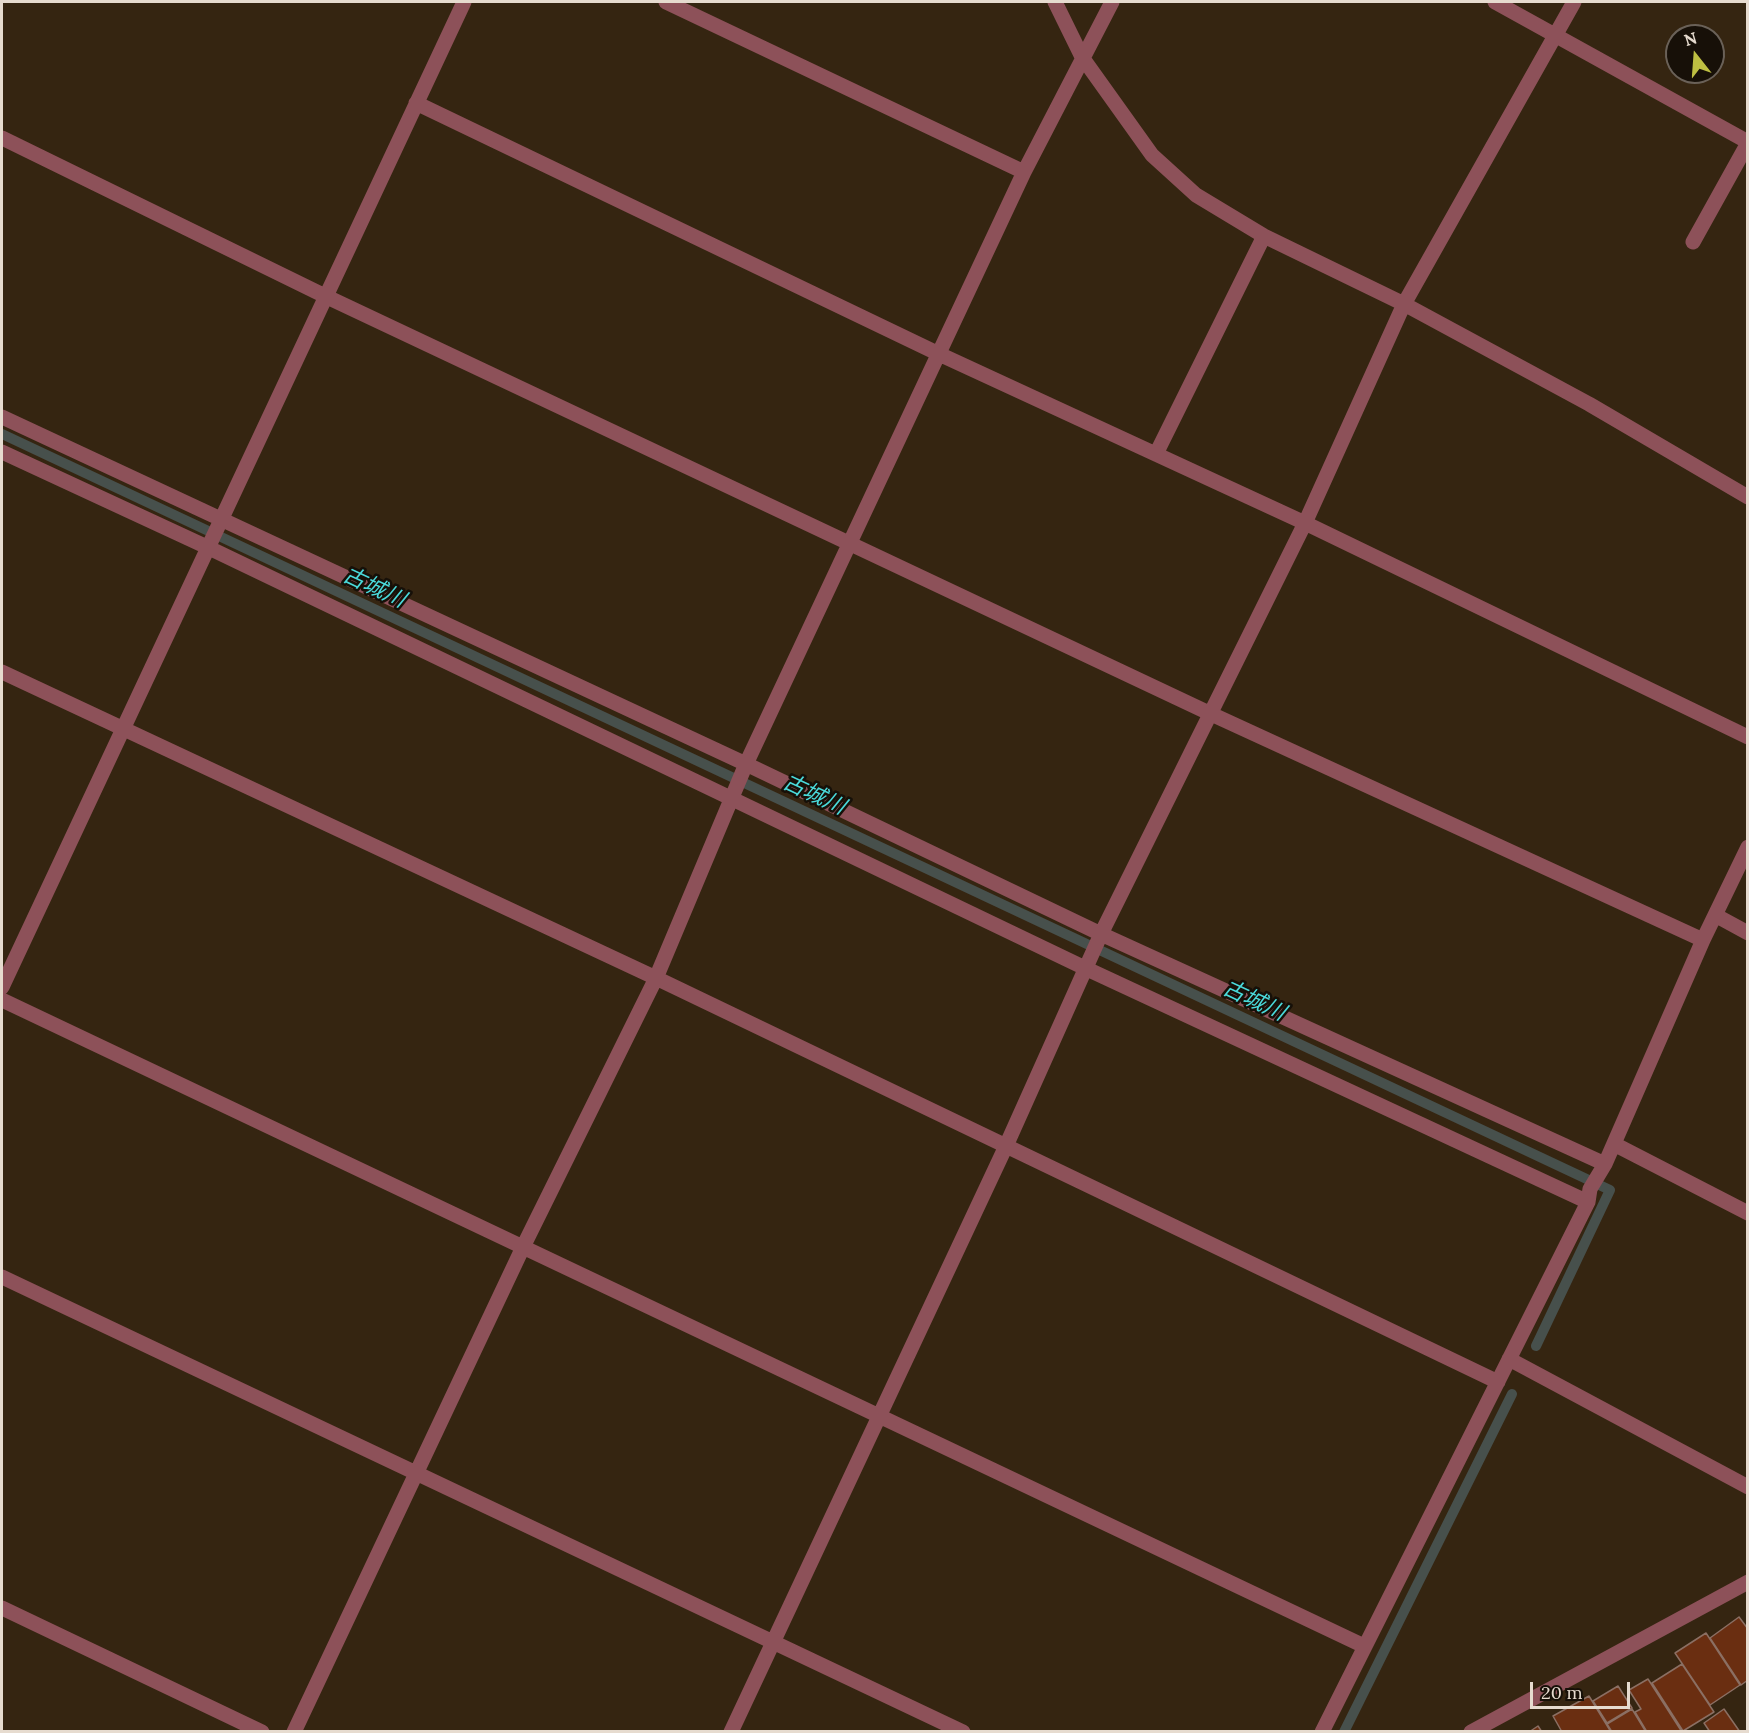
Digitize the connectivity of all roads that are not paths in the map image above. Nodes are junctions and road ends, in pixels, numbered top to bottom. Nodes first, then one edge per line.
1 (464, 2) edge
2 (666, 2) edge
3 (1055, 2) edge
4 (1112, 2) edge
5 (1496, 2) edge
6 (1574, 2) edge
7 (1556, 35) junction
8 (1082, 57) junction
9 (416, 103) junction
10 (2, 138) edge
11 (1748, 142) edge
12 (1024, 172) junction
13 (1264, 236) junction
14 (1693, 242) dead end
15 (326, 296) junction
16 (1404, 304) junction
17 (939, 354) junction
18 (2, 417) edge
19 (2, 452) edge
20 (1156, 454) junction
21 (1748, 497) edge
22 (219, 520) junction
23 (1305, 523) junction
24 (851, 543) junction
25 (207, 547) junction
26 (2, 672) edge
27 (1209, 713) junction
28 (121, 729) junction
29 (1748, 737) edge
30 (746, 764) junction
31 (733, 799) junction
32 (1748, 847) edge
33 (1715, 915) junction
34 (1748, 933) edge
35 (1101, 934) junction
36 (1703, 940) junction
37 (1087, 969) junction
38 (656, 978) junction
39 (2, 987) edge
40 (2, 1000) edge
41 (1614, 1144) junction
42 (1006, 1146) junction
43 (1601, 1169) junction
44 (1589, 1196) junction
45 (1748, 1213) edge
46 (524, 1245) junction
47 (2, 1277) edge
48 (1509, 1359) junction
49 (1498, 1382) junction
50 (880, 1414) junction
51 (418, 1473) junction
52 (1748, 1487) edge
53 (1748, 1582) edge
54 (2, 1608) edge
55 (774, 1640) junction
56 (1364, 1646) junction
57 (262, 1731) edge
58 (294, 1731) edge
59 (731, 1731) edge
60 (963, 1731) edge
61 (1322, 1731) edge
62 (1471, 1731) edge

1 - 9 street
2 - 12 street
3 - 8 street
4 - 8 street
5 - 7 street
6 - 7 street
7 - 11 street
7 - 16 street
8 - 12 street
8 - 13 street
9 - 15 street
9 - 17 street
10 - 15 street
11 - 14 street
12 - 17 street
13 - 16 street
13 - 20 street
15 - 22 street
15 - 24 street
16 - 21 street
16 - 23 street
17 - 20 street
17 - 24 street
18 - 22 street
19 - 25 street
20 - 23 street
22 - 25 street
22 - 30 street
23 - 27 street
23 - 29 street
24 - 27 street
24 - 30 street
25 - 28 street
25 - 31 street
26 - 28 street
27 - 35 street
27 - 36 street
28 - 38 street
28 - 39 street
30 - 31 street
30 - 35 street
31 - 37 street
31 - 38 street
32 - 33 street
33 - 34 street
33 - 36 street
35 - 37 street
35 - 43 street
36 - 41 street
37 - 42 street
37 - 44 street
38 - 42 street
38 - 46 street
40 - 46 street
41 - 43 street
41 - 45 street
42 - 49 street
42 - 50 street
43 - 44 street
44 - 48 street
46 - 50 street
46 - 51 street
47 - 51 street
48 - 49 street
48 - 52 street
49 - 56 street
50 - 55 street
50 - 56 street
51 - 55 street
51 - 58 street
53 - 62 street
54 - 57 street
55 - 59 street
55 - 60 street
56 - 61 street

